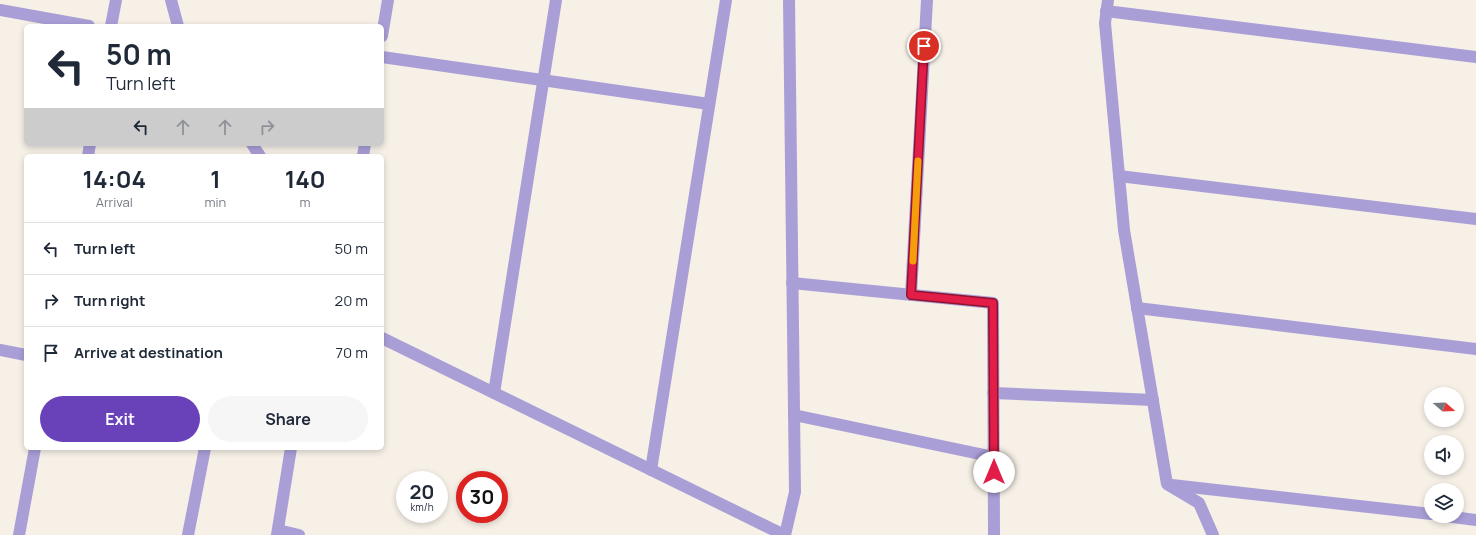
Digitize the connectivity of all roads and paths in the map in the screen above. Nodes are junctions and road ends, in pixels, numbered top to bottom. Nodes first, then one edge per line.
1 (116, 0) edge
2 (171, 0) edge
3 (388, 0) edge
4 (556, 0) edge
5 (726, 0) edge
6 (789, 0) edge
7 (927, 0) edge
8 (1107, 5) edge
9 (0, 10) edge
10 (78, 24) edge
11 (111, 24) edge
12 (177, 24) edge
13 (384, 24) edge
14 (384, 57) edge
15 (1476, 57) edge
16 (544, 80) junction
17 (709, 104) junction
18 (1119, 176) junction
19 (1476, 219) edge
20 (792, 283) junction
21 (911, 295) junction
22 (1137, 308) junction
23 (384, 339) edge
24 (1476, 349) edge
25 (0, 350) edge
26 (24, 355) edge
27 (494, 393) junction
28 (993, 393) junction
29 (1153, 400) junction
30 (794, 416) junction
31 (35, 450) edge
32 (205, 450) edge
33 (291, 450) edge
34 (994, 457) junction
35 (651, 470) junction
36 (1167, 484) junction
37 (1424, 513) edge
38 (1464, 518) edge
39 (1476, 520) edge
40 (277, 533) edge
41 (19, 535) edge
42 (188, 535) edge
43 (299, 535) edge
44 (785, 535) edge
45 (994, 535) edge
46 (1213, 535) edge

1 - 11 street
2 - 12 street
3 - 13 street
4 - 16 street
5 - 17 street
6 - 20 street
7 - 21 street
8 - 15 street
8 - 18 street
9 - 10 street
14 - 16 street
16 - 17 street
16 - 27 street
17 - 35 street
18 - 19 street
18 - 22 street
20 - 21 street
20 - 30 street
21 - 28 street
22 - 24 street
22 - 29 street
23 - 27 street
25 - 26 street
27 - 35 street
28 - 29 street
28 - 34 street
29 - 36 street
30 - 34 street
30 - 44 street
31 - 41 street
32 - 42 street
33 - 40 street
34 - 45 street
35 - 44 street
36 - 37 street
36 - 46 street
38 - 39 street
40 - 43 street

